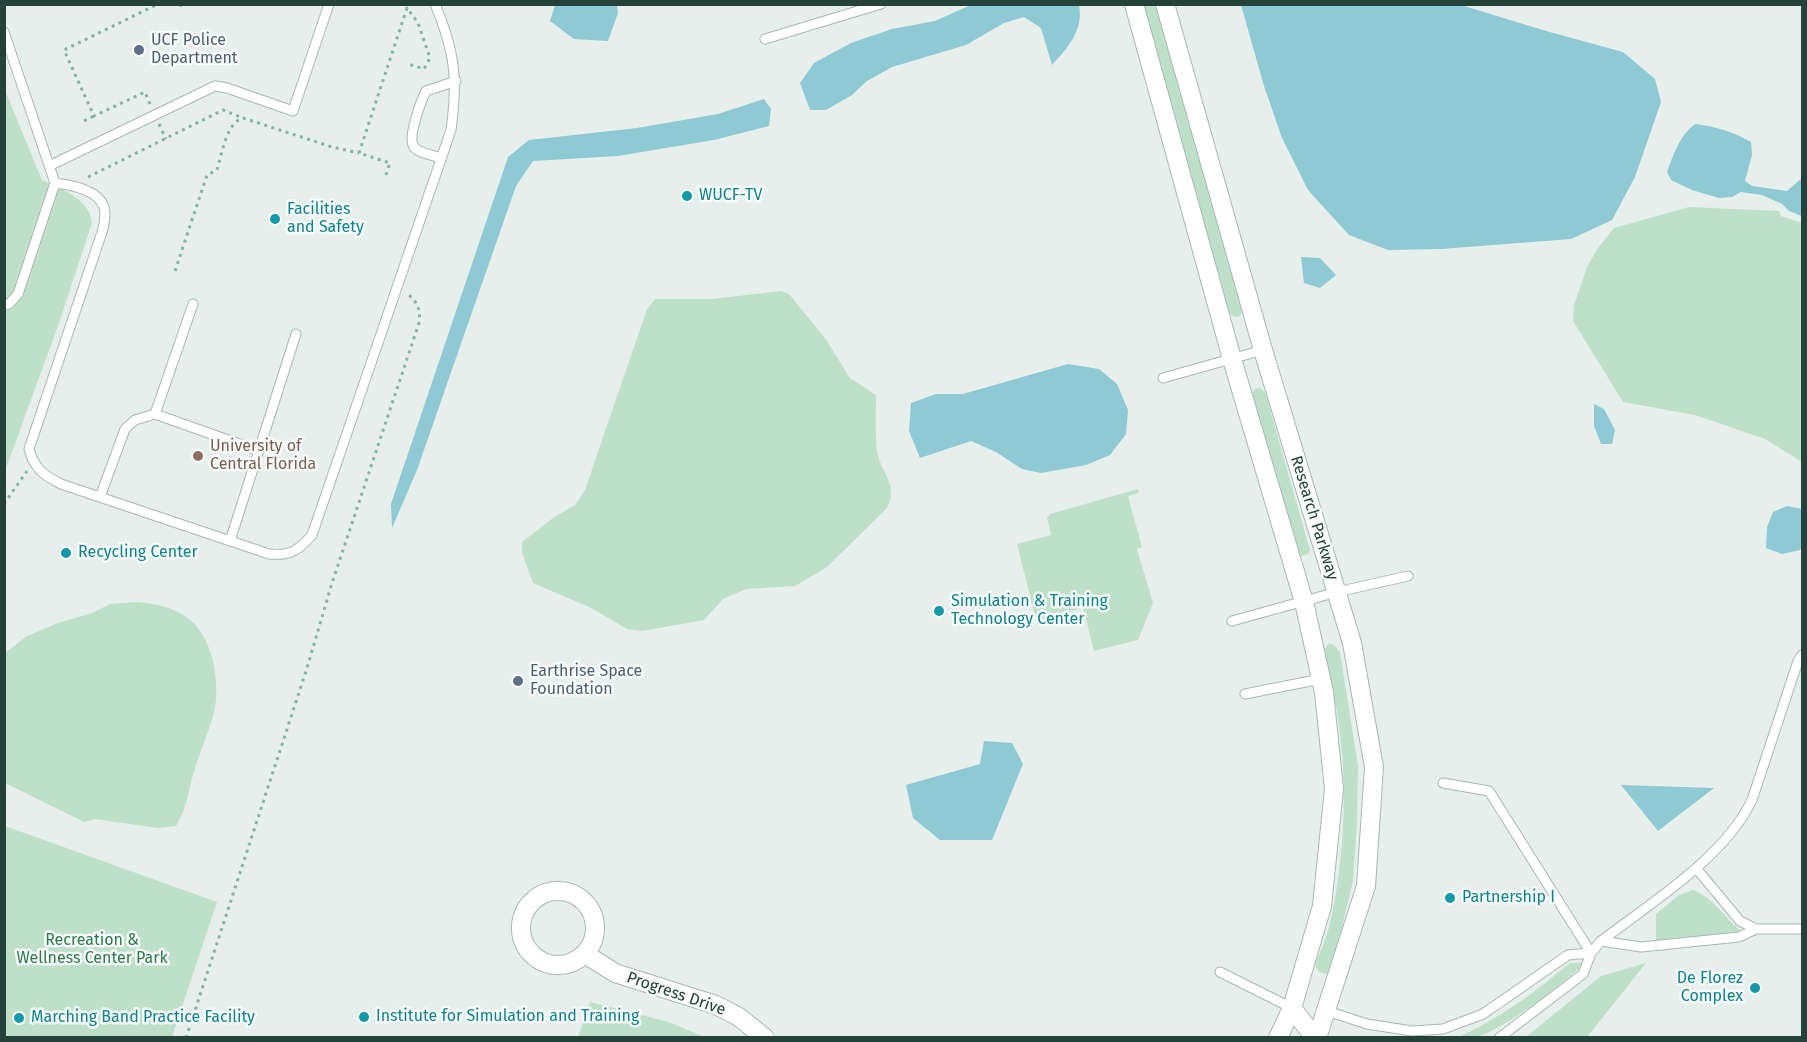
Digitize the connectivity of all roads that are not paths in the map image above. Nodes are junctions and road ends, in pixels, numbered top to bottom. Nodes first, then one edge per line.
1 (329, 4) edge
2 (435, 4) edge
3 (881, 4) edge
4 (1134, 4) edge
5 (1165, 4) edge
6 (4, 32) edge
7 (765, 39) dead end
8 (456, 81) junction
9 (442, 158) junction
10 (49, 166) junction
11 (54, 183) junction
12 (193, 304) dead end
13 (4, 306) edge
14 (296, 334) dead end
15 (1263, 350) junction
16 (1232, 359) junction
17 (1163, 378) dead end
18 (155, 414) junction
19 (259, 451) junction
20 (100, 497) junction
21 (230, 541) junction
22 (1408, 576) dead end
23 (1337, 592) junction
24 (1304, 602) junction
25 (1232, 621) dead end
26 (1803, 655) edge
27 (1321, 679) junction
28 (1245, 694) dead end
29 (1443, 783) dead end
30 (1696, 868) junction
31 (1756, 929) junction
32 (1803, 929) edge
33 (1601, 941) junction
34 (1591, 953) junction
35 (585, 954) junction
36 (1220, 972) dead end
37 (1292, 1008) junction
38 (1327, 1011) junction
39 (765, 1038) edge
40 (1278, 1038) edge
41 (1316, 1038) edge
42 (1499, 1038) edge

1 - 10 lane
2 - 8 lane
3 - 7 lane
4 - 16 street, Research Parkway
5 - 15 street, Research Parkway
6 - 10 lane
8 - 9 lane
8 - 9 lane
9 - 21 lane
10 - 11 lane
11 - 13 lane
11 - 20 lane
12 - 18 lane
14 - 19 lane
15 - 16 lane
15 - 23 street, Research Parkway
16 - 17 lane
16 - 24 street, Research Parkway
18 - 19 lane
18 - 20 lane
19 - 21 lane
20 - 21 lane
22 - 23 lane
23 - 24 lane
23 - 38 street, Research Parkway
24 - 25 lane
24 - 27 street, Research Parkway
26 - 30 lane
27 - 28 lane
27 - 37 street, Research Parkway
29 - 34 lane
30 - 31 lane
30 - 33 lane
31 - 32 lane
31 - 33 lane
33 - 34 lane
34 - 38 lane
34 - 42 lane
35 - 35 street
35 - 39 street, Progress Drive
36 - 37 lane
37 - 38 street
37 - 40 street, Research Parkway
37 - 41 street
38 - 41 street, Research Parkway

